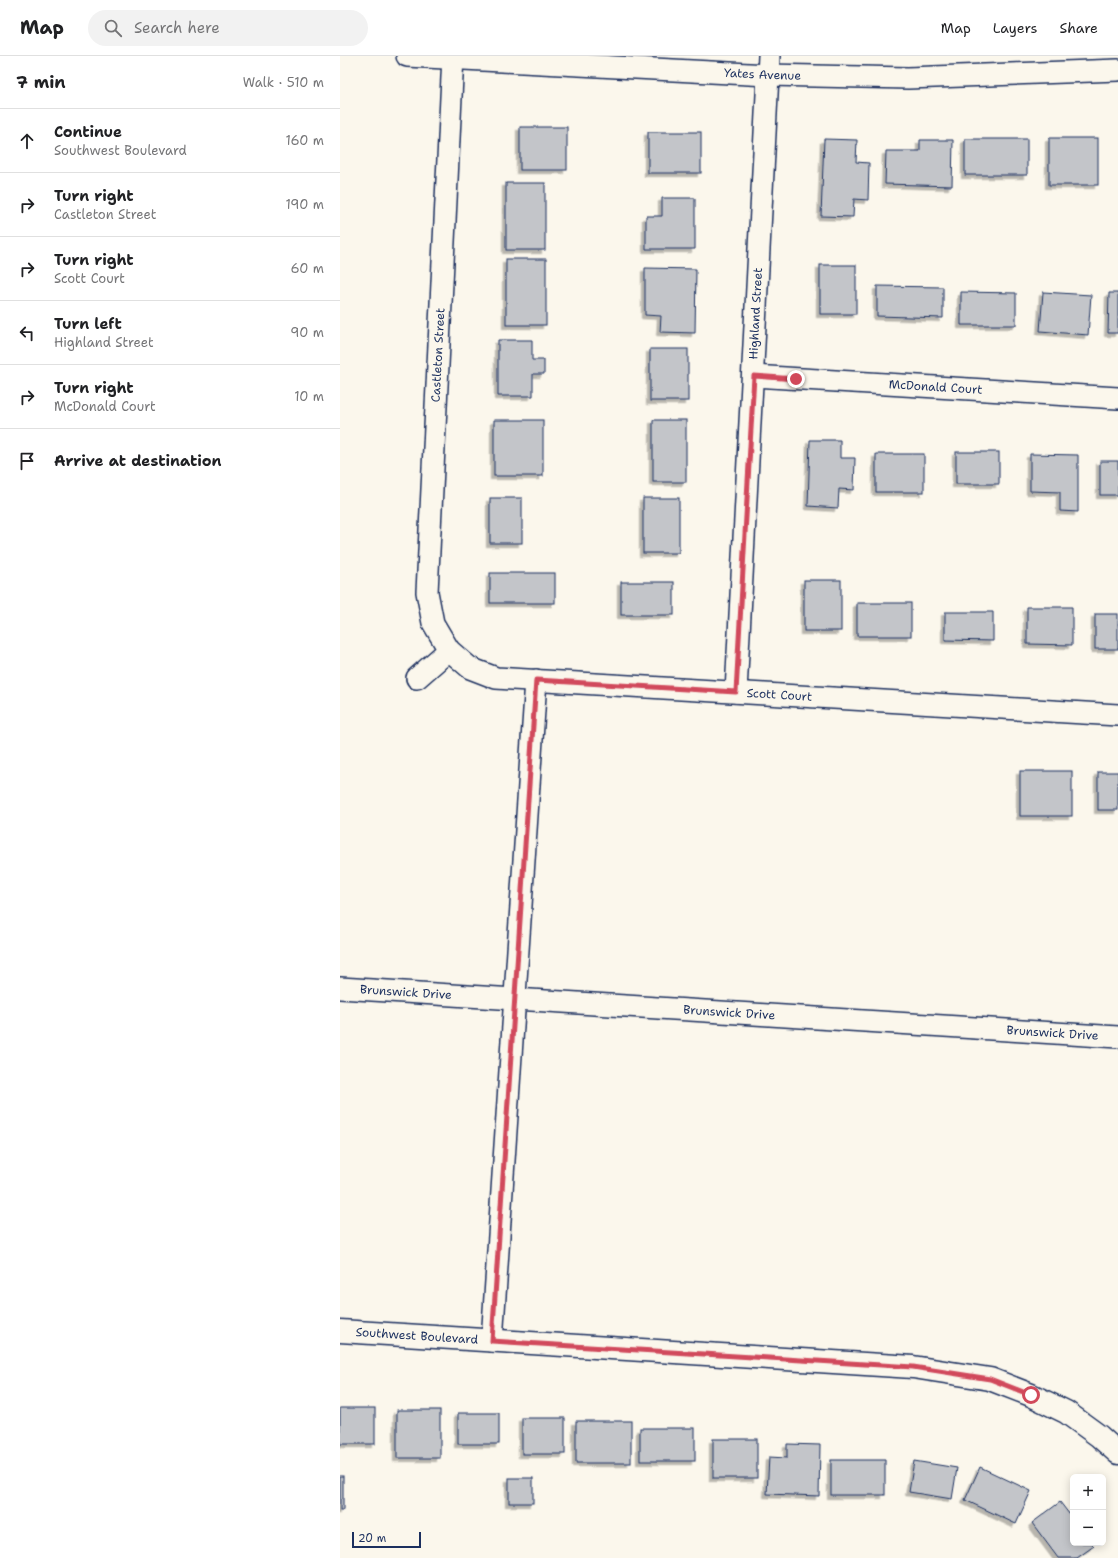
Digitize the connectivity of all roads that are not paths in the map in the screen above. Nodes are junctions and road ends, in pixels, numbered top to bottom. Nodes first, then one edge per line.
1 (407, 56) edge
2 (453, 57) edge
3 (769, 65) edge
4 (1118, 70) edge
5 (754, 376) junction
6 (1118, 398) edge
7 (449, 650) junction
8 (417, 678) dead end
9 (536, 680) junction
10 (736, 692) junction
11 (1118, 714) edge
12 (340, 988) edge
13 (515, 998) junction
14 (1118, 1036) edge
15 (340, 1331) edge
16 (492, 1341) junction
17 (1118, 1453) edge

1 - 2 street, Yates Avenue
2 - 3 street, Yates Avenue
2 - 7 street, Castleton Street
3 - 4 street, Yates Avenue
3 - 5 street, Highland Street
5 - 6 street, McDonald Court
5 - 10 street, Highland Street
7 - 8 street
7 - 9 street, Scott Court
9 - 10 street, Scott Court
9 - 13 street
10 - 11 street, Scott Court
12 - 13 street, Brunswick Drive
13 - 14 street, Brunswick Drive
13 - 16 street
15 - 16 street, Southwest Boulevard
16 - 17 street, Southwest Boulevard

